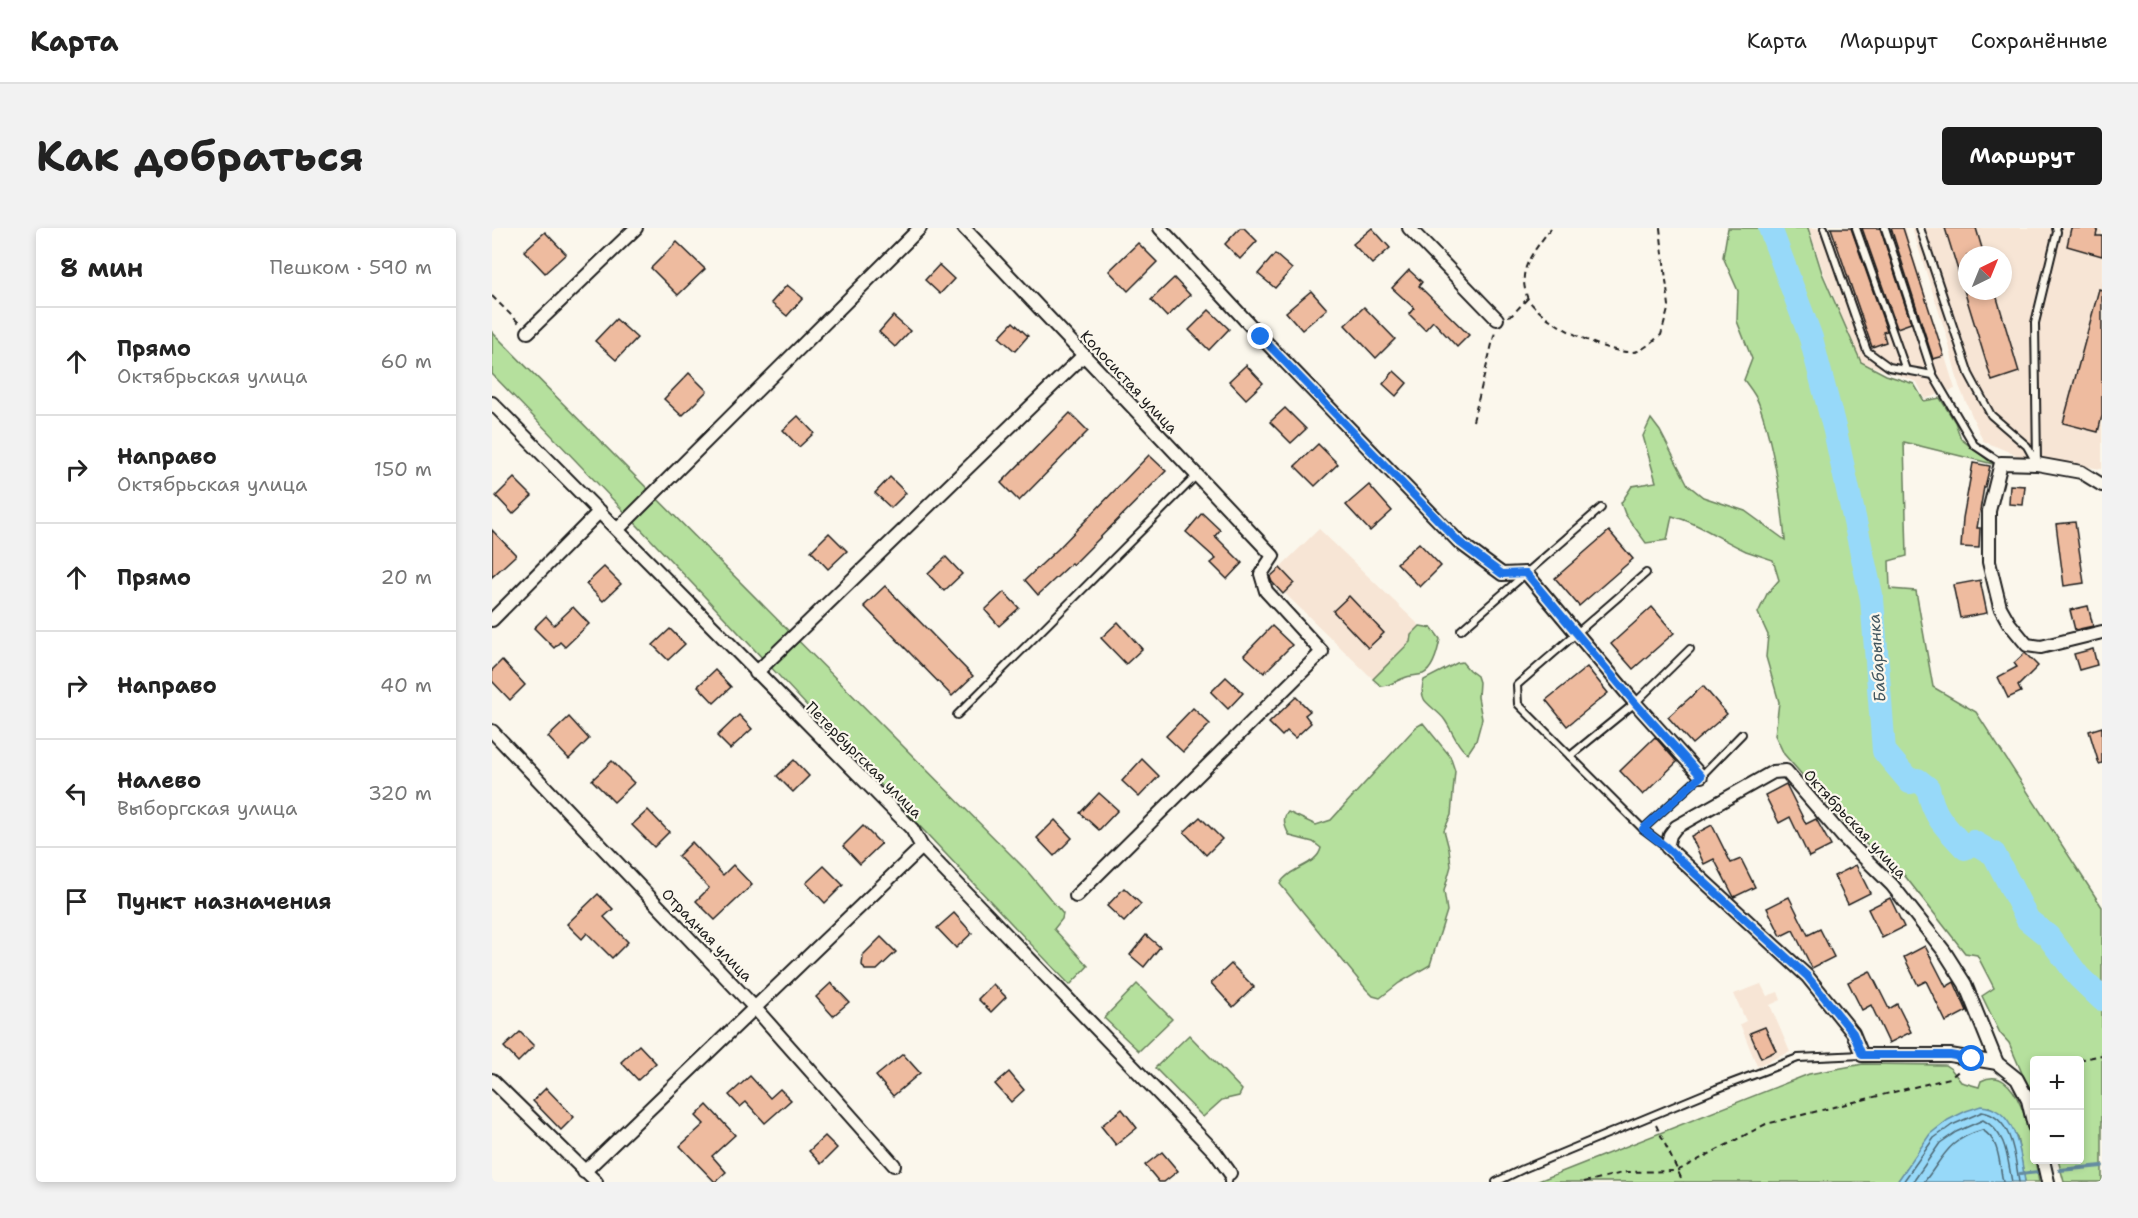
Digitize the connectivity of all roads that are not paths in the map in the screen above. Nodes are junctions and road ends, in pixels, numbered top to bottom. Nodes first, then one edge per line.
1 (636, 228) edge
2 (920, 228) edge
3 (964, 228) edge
4 (1161, 228) edge
5 (1408, 228) edge
6 (1824, 228) edge
7 (1856, 228) edge
8 (1885, 228) edge
9 (1920, 228) edge
10 (2056, 228) edge
11 (1497, 319) road end
12 (528, 332) road end
13 (1084, 355) junction
14 (1906, 370) junction
15 (1933, 375) junction
16 (492, 403) edge
17 (2001, 463) junction
18 (2037, 464) junction
19 (1196, 476) junction
20 (2102, 485) edge
21 (1601, 508) dead end
22 (600, 511) junction
23 (618, 529) junction
24 (1526, 573) junction
25 (1646, 573) dead end
26 (492, 620) edge
27 (1461, 630) dead end
28 (2102, 632) edge
29 (1576, 633) junction
30 (1690, 649) dead end
31 (756, 673) junction
32 (1635, 703) junction
33 (957, 715) dead end
34 (492, 731) edge
35 (1742, 734) dead end
36 (1570, 756) junction
37 (1701, 776) junction
38 (1643, 829) junction
39 (922, 847) junction
40 (1666, 847) junction
41 (1076, 896) dead end
42 (754, 1007) junction
43 (1862, 1055) junction
44 (1997, 1063) junction
45 (492, 1080) edge
46 (2030, 1110) edge
47 (2044, 1164) edge
48 (894, 1165) dead end
49 (584, 1172) junction
50 (1229, 1177) edge
51 (596, 1182) edge
52 (1496, 1182) edge
53 (2048, 1182) edge

1 - 12 street
2 - 23 street
3 - 13 street, Колосистая улица
4 - 24 street
5 - 11 street
6 - 14 lane
7 - 14 lane
8 - 15 lane
9 - 18 lane
10 - 18 lane
13 - 19 street, Колосистая улица
13 - 31 street
14 - 15 lane
15 - 17 lane
16 - 22 street, Петербургская улица
17 - 18 street
17 - 28 street
18 - 20 street
19 - 33 lane
19 - 41 street, Колосистая улица
21 - 24 lane
22 - 23 street, Петербургская улица
22 - 26 street
23 - 31 street, Петербургская улица
24 - 27 lane
24 - 29 street
25 - 29 lane
29 - 32 street
29 - 36 lane
30 - 32 lane
31 - 39 street, Петербургская улица
32 - 36 lane
32 - 37 street
34 - 42 street, Отрадная улица
35 - 37 lane
36 - 38 lane
37 - 38 lane
38 - 40 lane
39 - 42 street
39 - 50 street, Петербургская улица
40 - 43 street
40 - 44 street, Октябрьская улица
42 - 48 street, Отрадная улица
42 - 49 street
43 - 44 street
43 - 52 lane
44 - 46 street
45 - 49 street
47 - 53 street
49 - 51 street

